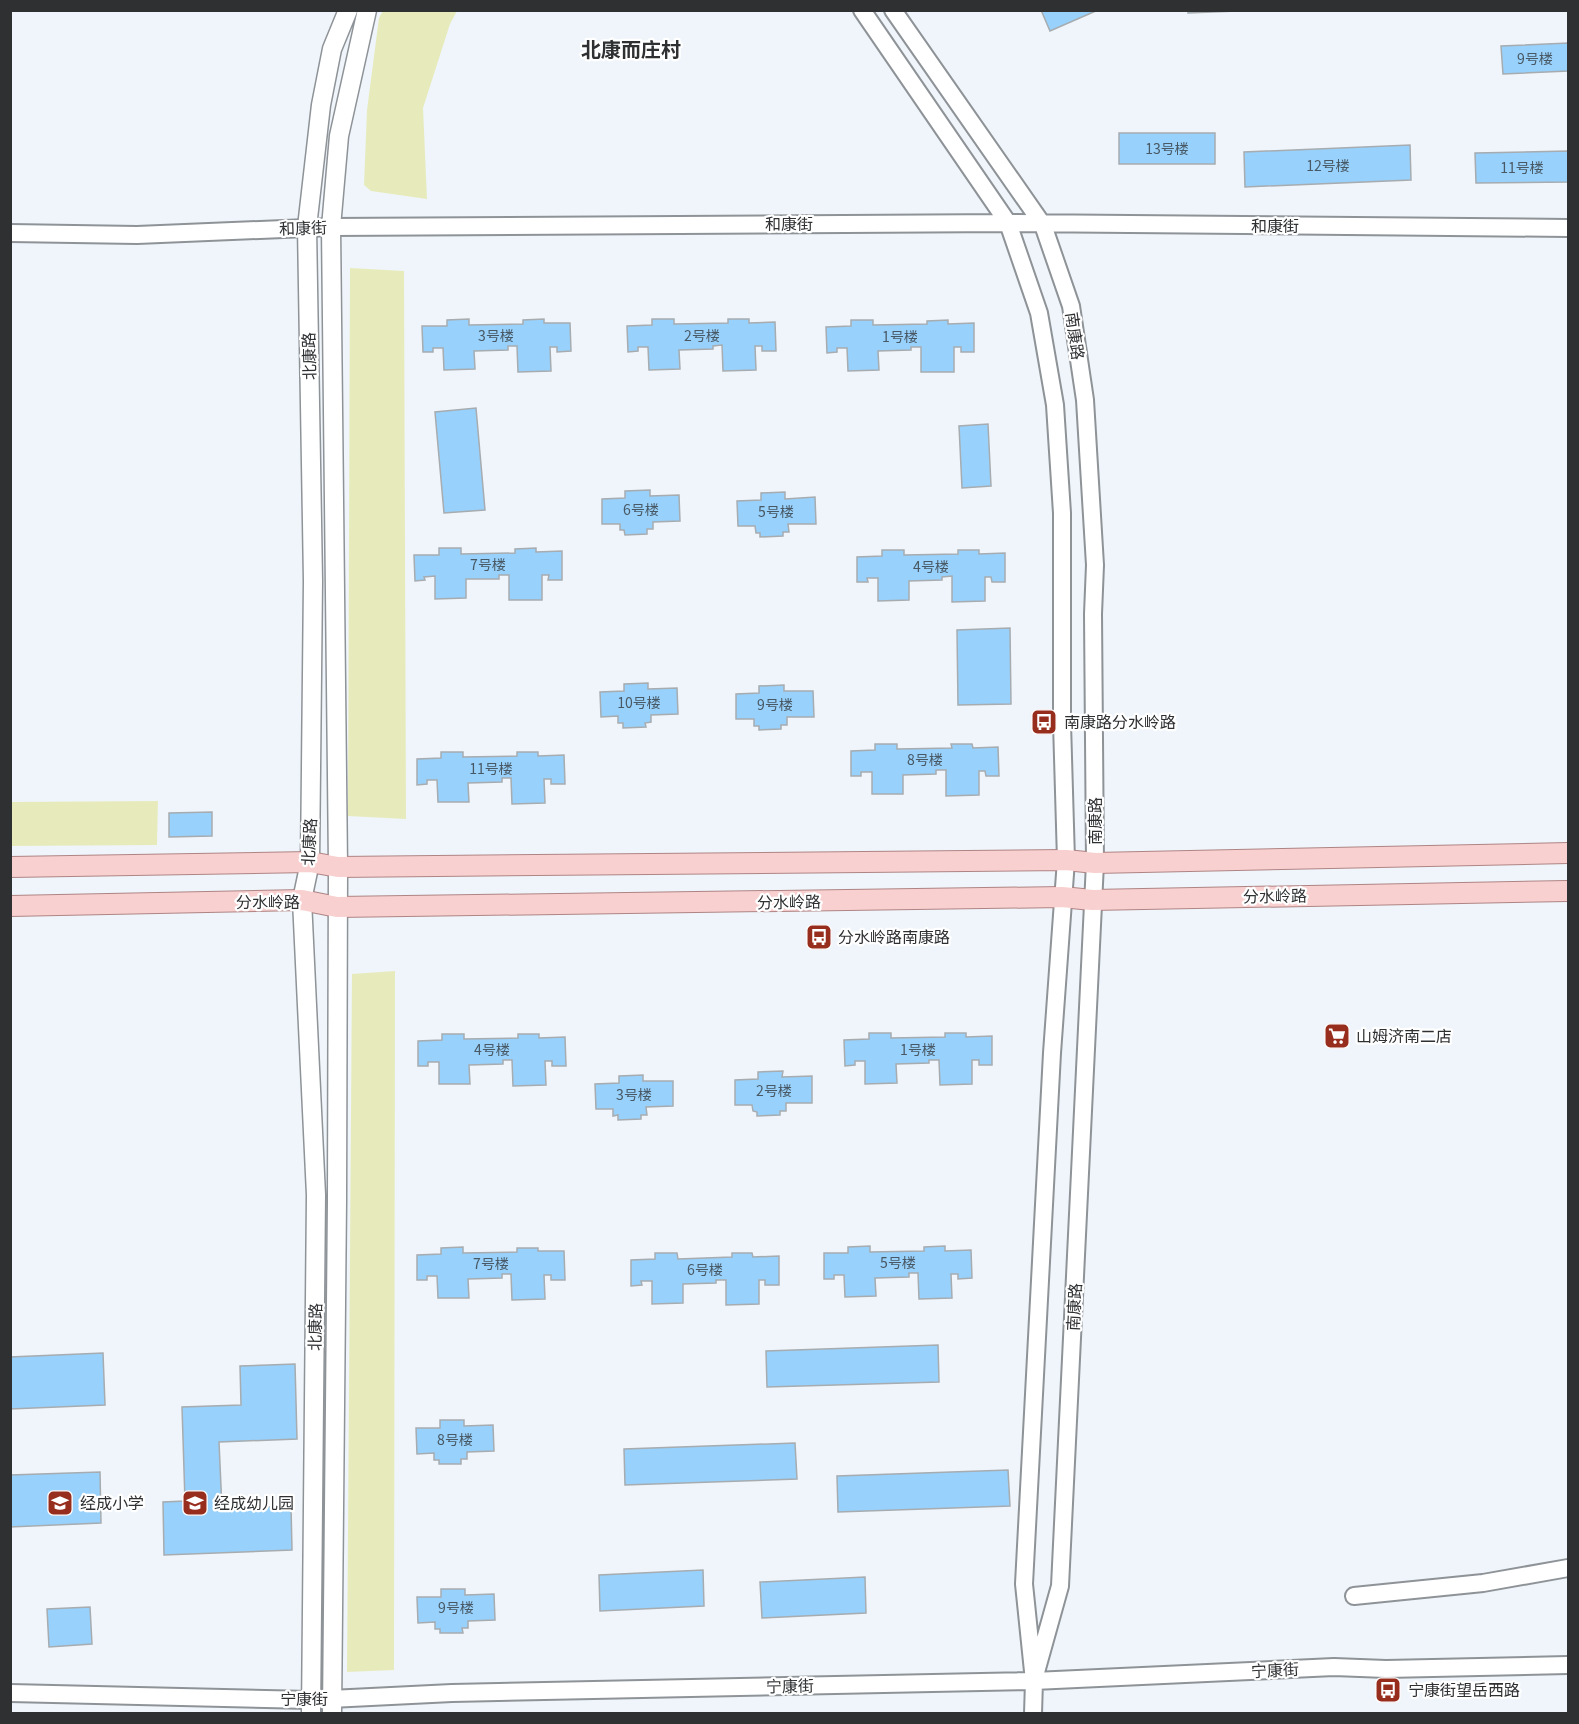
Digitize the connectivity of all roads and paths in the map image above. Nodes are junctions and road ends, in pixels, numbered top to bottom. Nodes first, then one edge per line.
1 (348, 10) edge
2 (367, 10) edge
3 (862, 10) edge
4 (893, 10) edge
5 (1008, 223) junction
6 (1043, 225) junction
7 (331, 226) junction
8 (307, 227) junction
9 (1569, 228) edge
10 (10, 233) edge
11 (1569, 853) edge
12 (1066, 860) junction
13 (310, 862) junction
14 (1095, 862) junction
15 (10, 867) edge
16 (338, 867) junction
17 (1569, 891) edge
18 (1062, 897) junction
19 (302, 900) junction
20 (1092, 900) junction
21 (10, 906) edge
22 (337, 907) junction
23 (1569, 1568) edge
24 (1354, 1596) dead end
25 (1569, 1665) edge
26 (1034, 1681) junction
27 (10, 1693) edge
28 (332, 1706) edge
29 (310, 1707) edge
30 (1033, 1713) edge

1 - 8 main road, 北康路
2 - 7 main road, 北康路
3 - 5 street, 南康路
4 - 6 street, 南康路
5 - 6 street, 和康街
5 - 7 street, 和康街
5 - 12 street, 南康路
6 - 9 street, 和康街
6 - 14 street, 南康路
7 - 8 street, 和康街
7 - 16 main road, 北康路
8 - 10 street, 和康街
8 - 13 main road, 北康路
11 - 14 main road
12 - 14 main road
12 - 16 main road
12 - 18 street, 南康路
13 - 15 main road
13 - 16 main road
13 - 19 main road, 北康路
14 - 20 street, 南康路
16 - 22 main road, 北康路
17 - 20 main road, 分水岭路
18 - 20 main road, 分水岭路
18 - 22 main road, 分水岭路
18 - 26 street, 南康路
19 - 21 main road, 分水岭路
19 - 22 main road, 分水岭路
19 - 29 main road, 北康路
20 - 26 street, 南康路
22 - 28 main road, 北康路
23 - 24 street
25 - 26 street, 宁康街
26 - 28 street, 宁康街
26 - 30 street, 南康路
27 - 29 street, 宁康街
28 - 29 street, 宁康街

